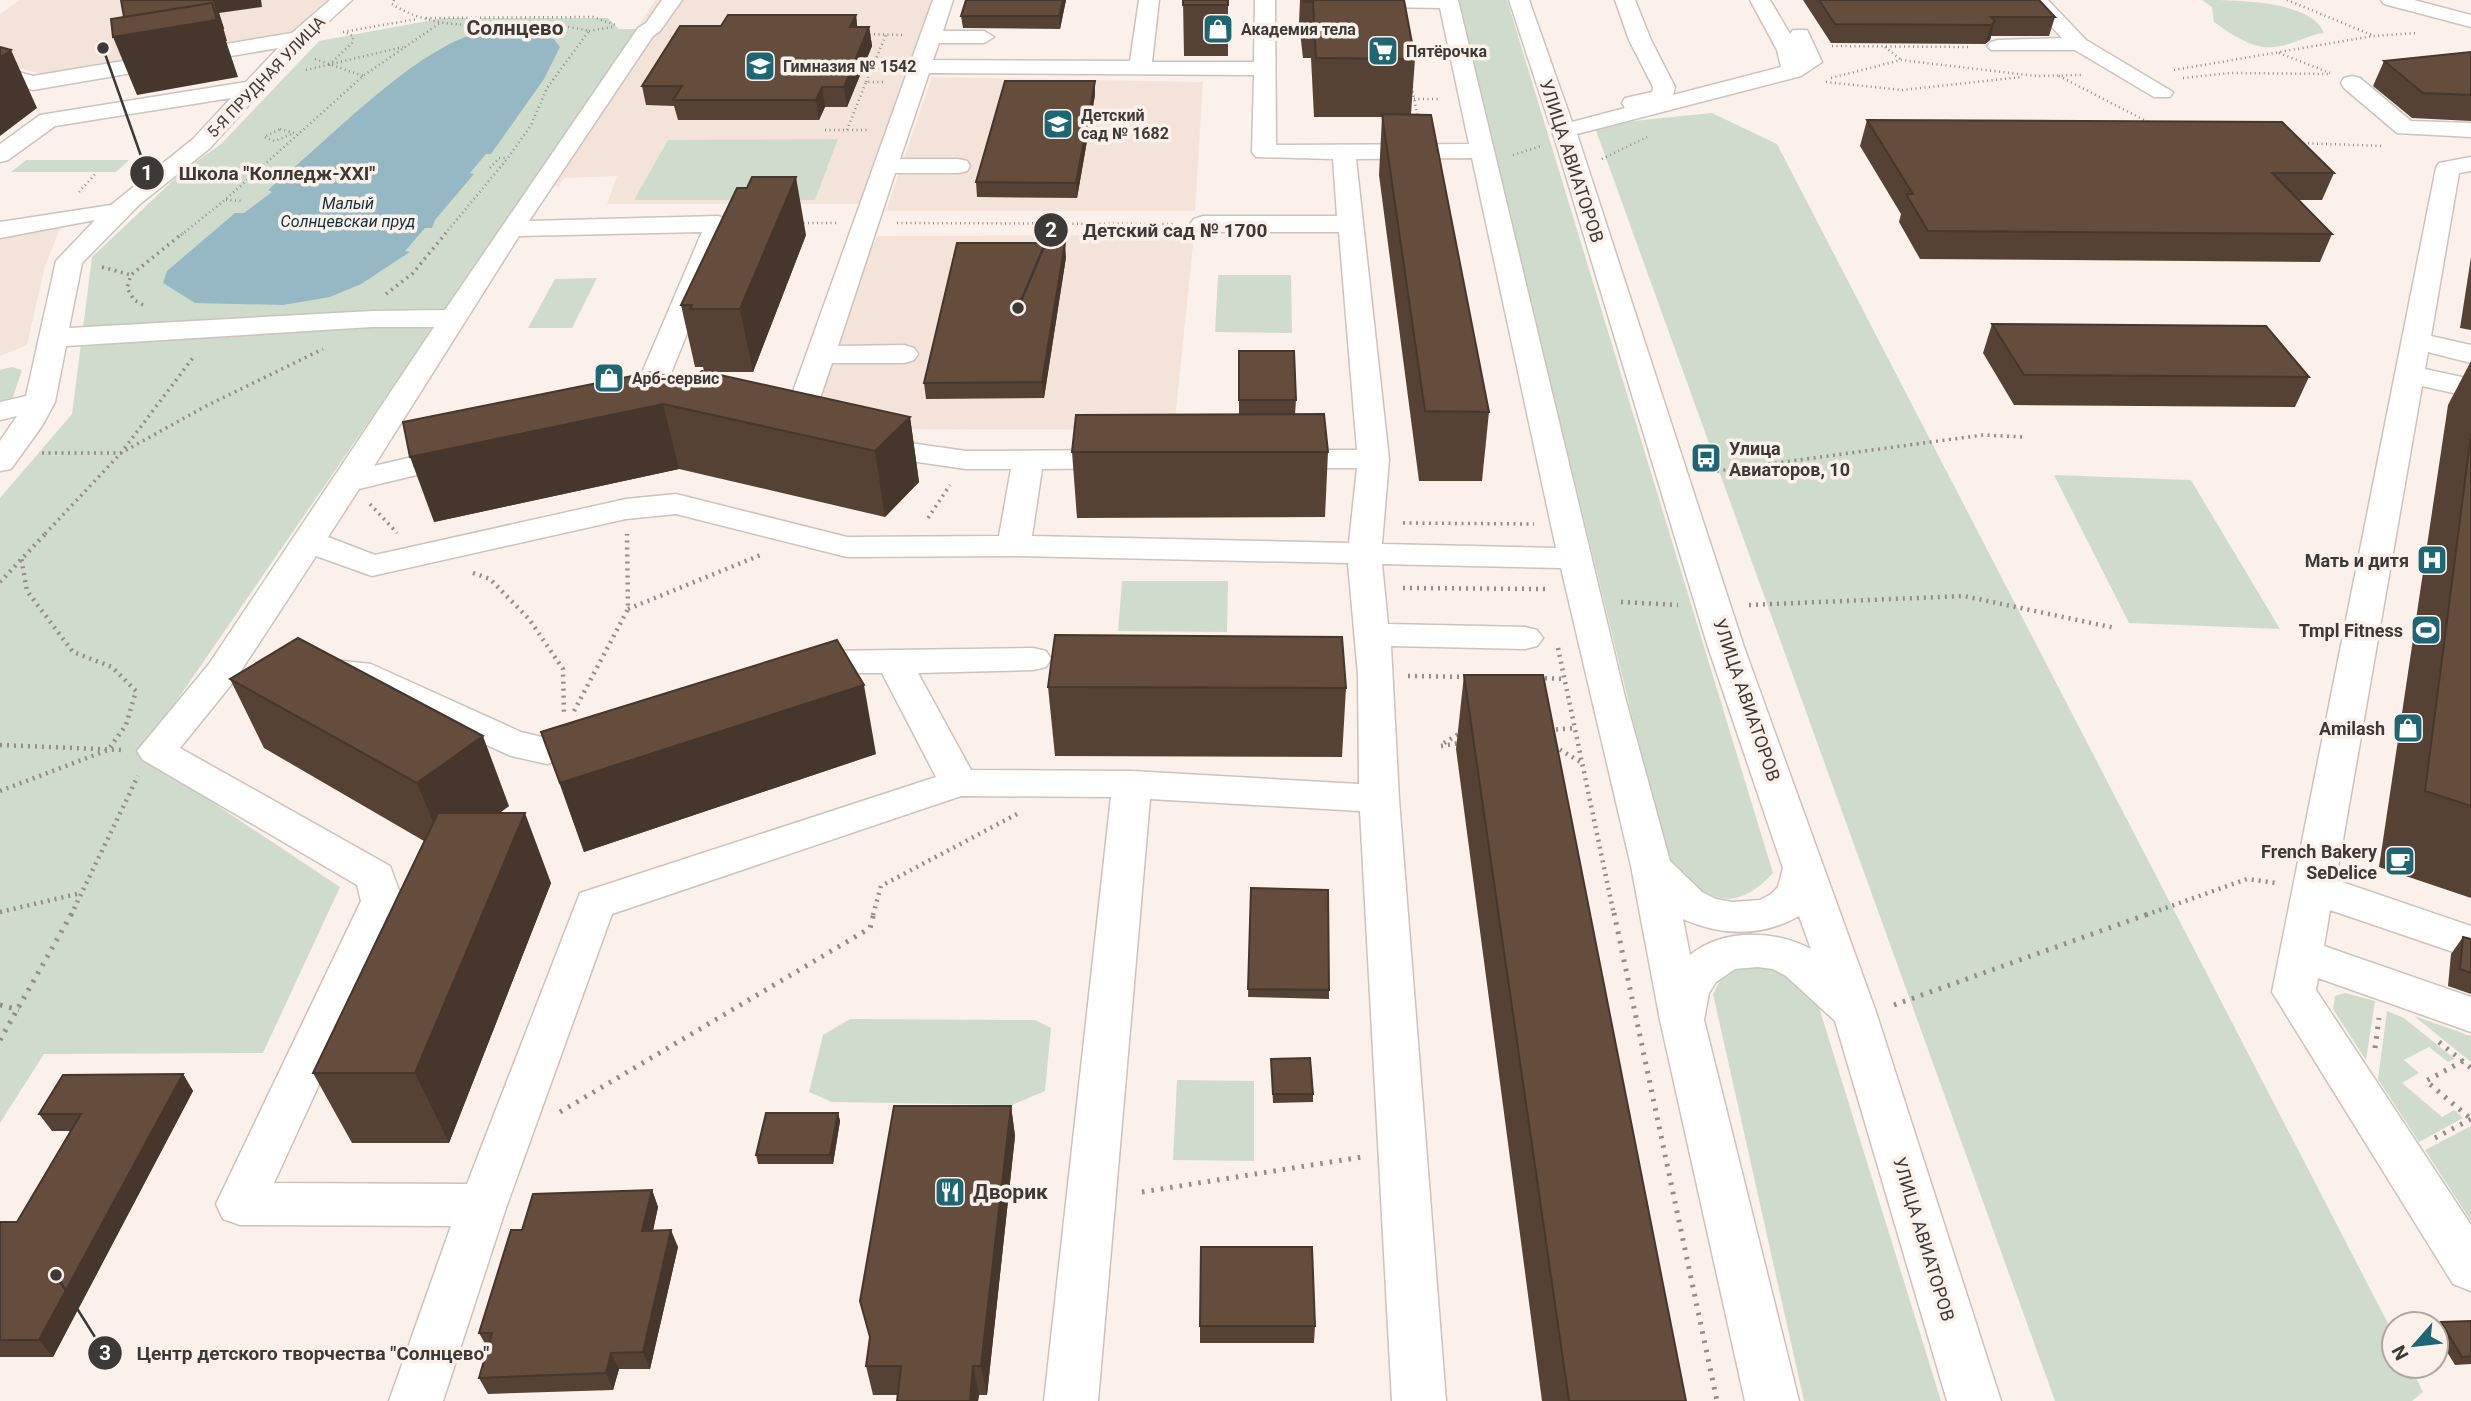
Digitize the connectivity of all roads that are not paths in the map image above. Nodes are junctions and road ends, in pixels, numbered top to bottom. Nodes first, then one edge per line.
1 (342, 0) edge
2 (672, 0) edge
3 (943, 0) edge
4 (1149, 0) edge
5 (1265, 0) edge
6 (1330, 0) edge
7 (1519, 0) edge
8 (1625, 0) edge
9 (1760, 0) edge
10 (2037, 0) edge
11 (2390, 0) edge
12 (1448, 1) edge
13 (2471, 21) edge
14 (930, 37) junction
15 (984, 37) dead end
16 (1803, 40) road end
17 (301, 44) junction
18 (2079, 44) junction
19 (1998, 46) edge
20 (1140, 68) junction
21 (1265, 69) junction
22 (1793, 71) junction
23 (0, 74) edge
24 (917, 74) junction
25 (2352, 83) dead end
26 (253, 88) junction
27 (2162, 92) dead end
28 (1555, 126) junction
29 (2471, 130) edge
30 (1344, 153) junction
31 (0, 155) edge
32 (1492, 155) junction
33 (2471, 164) edge
34 (887, 166) junction
35 (958, 166) dead end
36 (118, 212) junction
37 (1203, 224) road end
38 (1351, 224) junction
39 (511, 229) junction
40 (0, 230) edge
41 (452, 318) junction
42 (51, 341) junction
43 (904, 354) dead end
44 (2471, 354) edge
45 (821, 355) junction
46 (2413, 357) junction
47 (2471, 388) edge
48 (40, 402) junction
49 (0, 411) edge
50 (681, 411) edge
51 (497, 446) edge
52 (3, 458) edge
53 (1151, 459) edge
54 (1248, 459) edge
55 (1373, 459) junction
56 (1028, 460) junction
57 (356, 489) junction
58 (308, 541) junction
59 (1014, 546) junction
60 (1364, 555) junction
61 (1576, 558) junction
62 (1541, 638) road end
63 (1374, 655) junction
64 (1033, 659) dead end
65 (894, 662) junction
66 (222, 672) junction
67 (263, 672) edge
68 (304, 672) edge
69 (776, 678) edge
70 (623, 727) edge
71 (959, 783) junction
72 (1132, 784) junction
73 (1380, 799) junction
74 (1804, 865) junction
75 (1651, 866) junction
76 (2314, 888) junction
77 (2471, 942) edge
78 (2301, 955) junction
79 (1874, 1009) junction
80 (2471, 1015) edge
81 (1682, 1020) junction
82 (482, 1205) junction
83 (2471, 1268) edge
84 (416, 1401) edge
85 (1071, 1401) edge
86 (1419, 1401) edge
87 (1772, 1401) edge
88 (1974, 1401) edge

1 - 17 street, 5-Я ПРУДНАЯ УЛИЦА
2 - 39 street
3 - 14 street
4 - 20 street
5 - 21 street
6 - 12 street
7 - 28 street, УЛИЦА АВИАТОРОВ
8 - 28 street
9 - 22 street
10 - 18 street
11 - 13 street
12 - 32 street
14 - 15 street
14 - 24 street
16 - 22 street
17 - 23 street
17 - 26 street, 5-Я ПРУДНАЯ УЛИЦА
18 - 19 street
18 - 27 street
20 - 21 street
20 - 24 street
21 - 30 street
22 - 28 street
24 - 34 street
25 - 29 street
26 - 31 street
26 - 36 street, 5-Я ПРУДНАЯ УЛИЦА
28 - 74 street, УЛИЦА АВИАТОРОВ
30 - 32 street
30 - 38 street
32 - 61 street
33 - 46 street
34 - 35 street
34 - 45 street
36 - 40 street
36 - 42 street, 5-Я ПРУДНАЯ УЛИЦА
37 - 38 street
38 - 55 street
39 - 41 lane
39 - 50 street
41 - 42 street
41 - 57 lane
42 - 48 street, 5-Я ПРУДНАЯ УЛИЦА
43 - 45 street
44 - 46 street
45 - 56 street
46 - 47 street
46 - 76 street
48 - 49 street
48 - 52 street, 5-Я ПРУДНАЯ УЛИЦА
51 - 57 lane
53 - 56 street
54 - 55 street
55 - 60 street
56 - 59 street
57 - 58 street
58 - 59 street
58 - 66 street
59 - 60 street
60 - 61 street
60 - 63 street
61 - 75 street
62 - 63 street
63 - 73 street
64 - 65 street
65 - 69 street
65 - 71 street
66 - 67 street
66 - 82 street
68 - 70 street
71 - 72 street
71 - 82 street
72 - 73 street
72 - 85 street
73 - 86 street
74 - 75 street
74 - 79 street, УЛИЦА АВИАТОРОВ
75 - 81 street
76 - 77 street
76 - 78 street
78 - 80 street
78 - 83 street
79 - 81 street
79 - 88 street, УЛИЦА АВИАТОРОВ
81 - 87 street
82 - 84 street

